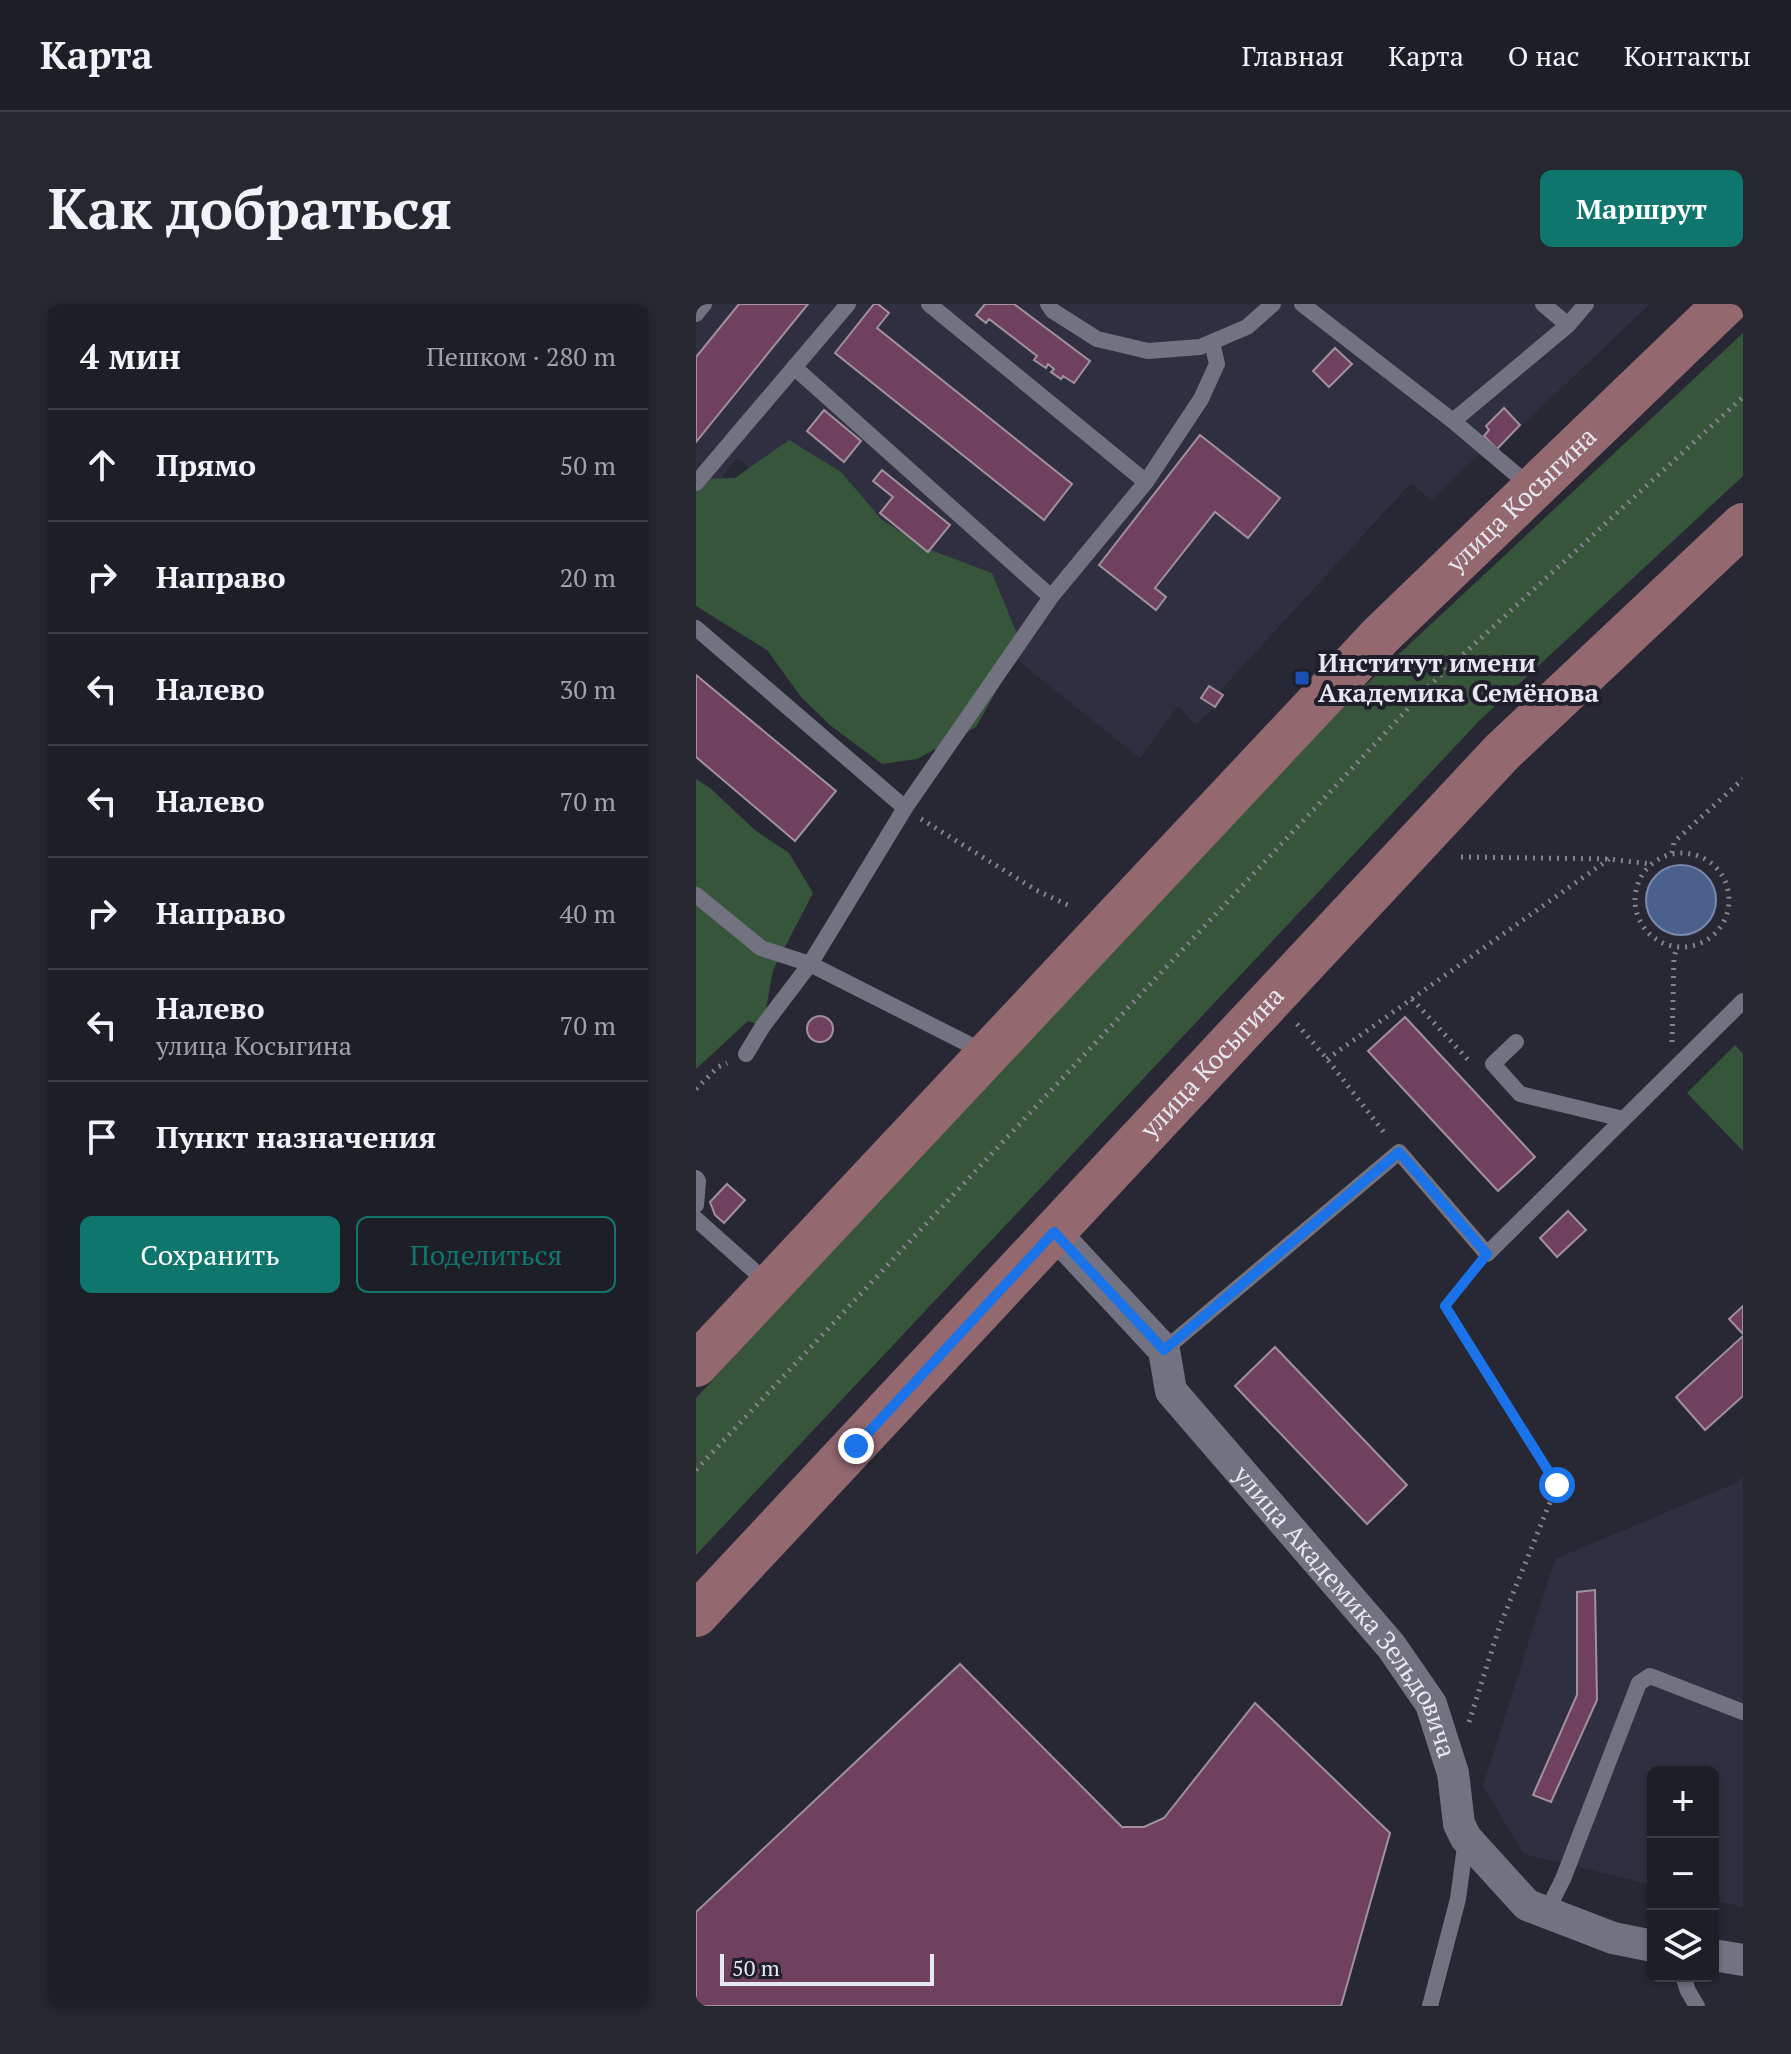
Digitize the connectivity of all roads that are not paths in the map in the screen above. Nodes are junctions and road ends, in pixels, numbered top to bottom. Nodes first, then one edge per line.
1 (704, 304) edge
2 (848, 304) edge
3 (929, 304) edge
4 (1048, 304) edge
5 (1273, 304) edge
6 (1302, 304) edge
7 (1543, 304) edge
8 (1586, 304) edge
9 (1725, 304) edge
10 (696, 314) edge
11 (1568, 325) junction
12 (1212, 342) junction
13 (794, 367) junction
14 (1453, 421) junction
15 (1146, 482) junction
16 (696, 483) edge
17 (1533, 488) junction
18 (1743, 525) edge
19 (1051, 597) junction
20 (696, 628) edge
21 (905, 808) junction
22 (696, 895) edge
23 (810, 964) junction
24 (1743, 1001) edge
25 (1516, 1042) dead end
26 (746, 1054) road end
27 (989, 1055) junction
28 (1623, 1119) junction
29 (696, 1178) edge
30 (696, 1205) edge
31 (696, 1219) edge
32 (1054, 1232) junction
33 (771, 1286) junction
34 (1164, 1350) junction
35 (696, 1365) edge
36 (696, 1615) edge
37 (1743, 1712) edge
38 (1466, 1838) junction
39 (1546, 1913) junction
40 (1647, 1945) edge
41 (1719, 1956) edge
42 (1743, 1960) edge
43 (1685, 1982) edge
44 (1430, 2006) edge
45 (1697, 2006) edge

1 - 10 lane
2 - 13 lane
3 - 15 lane
4 - 12 lane
5 - 12 lane
6 - 14 lane
7 - 11 lane
8 - 11 lane
9 - 17 main road, улица Косыгина
11 - 14 lane
12 - 15 lane
13 - 16 lane
13 - 19 lane
14 - 17 lane
15 - 19 lane
17 - 27 main road, улица Косыгина
18 - 32 main road, улица Косыгина
19 - 21 lane
20 - 21 lane
21 - 23 lane
22 - 23 lane
23 - 26 lane
23 - 27 lane
24 - 28 lane
25 - 28 lane
27 - 33 main road, улица Косыгина
28 - 34 lane
29 - 30 lane
31 - 33 lane
32 - 34 street
32 - 36 main road, улица Косыгина
33 - 35 main road, улица Косыгина
34 - 38 street, улица Академика Зельдовича
37 - 39 lane
38 - 39 street, улица Академика Зельдовича
38 - 44 lane
39 - 40 street, улица Академика Зельдовича
41 - 42 street
43 - 45 lane

